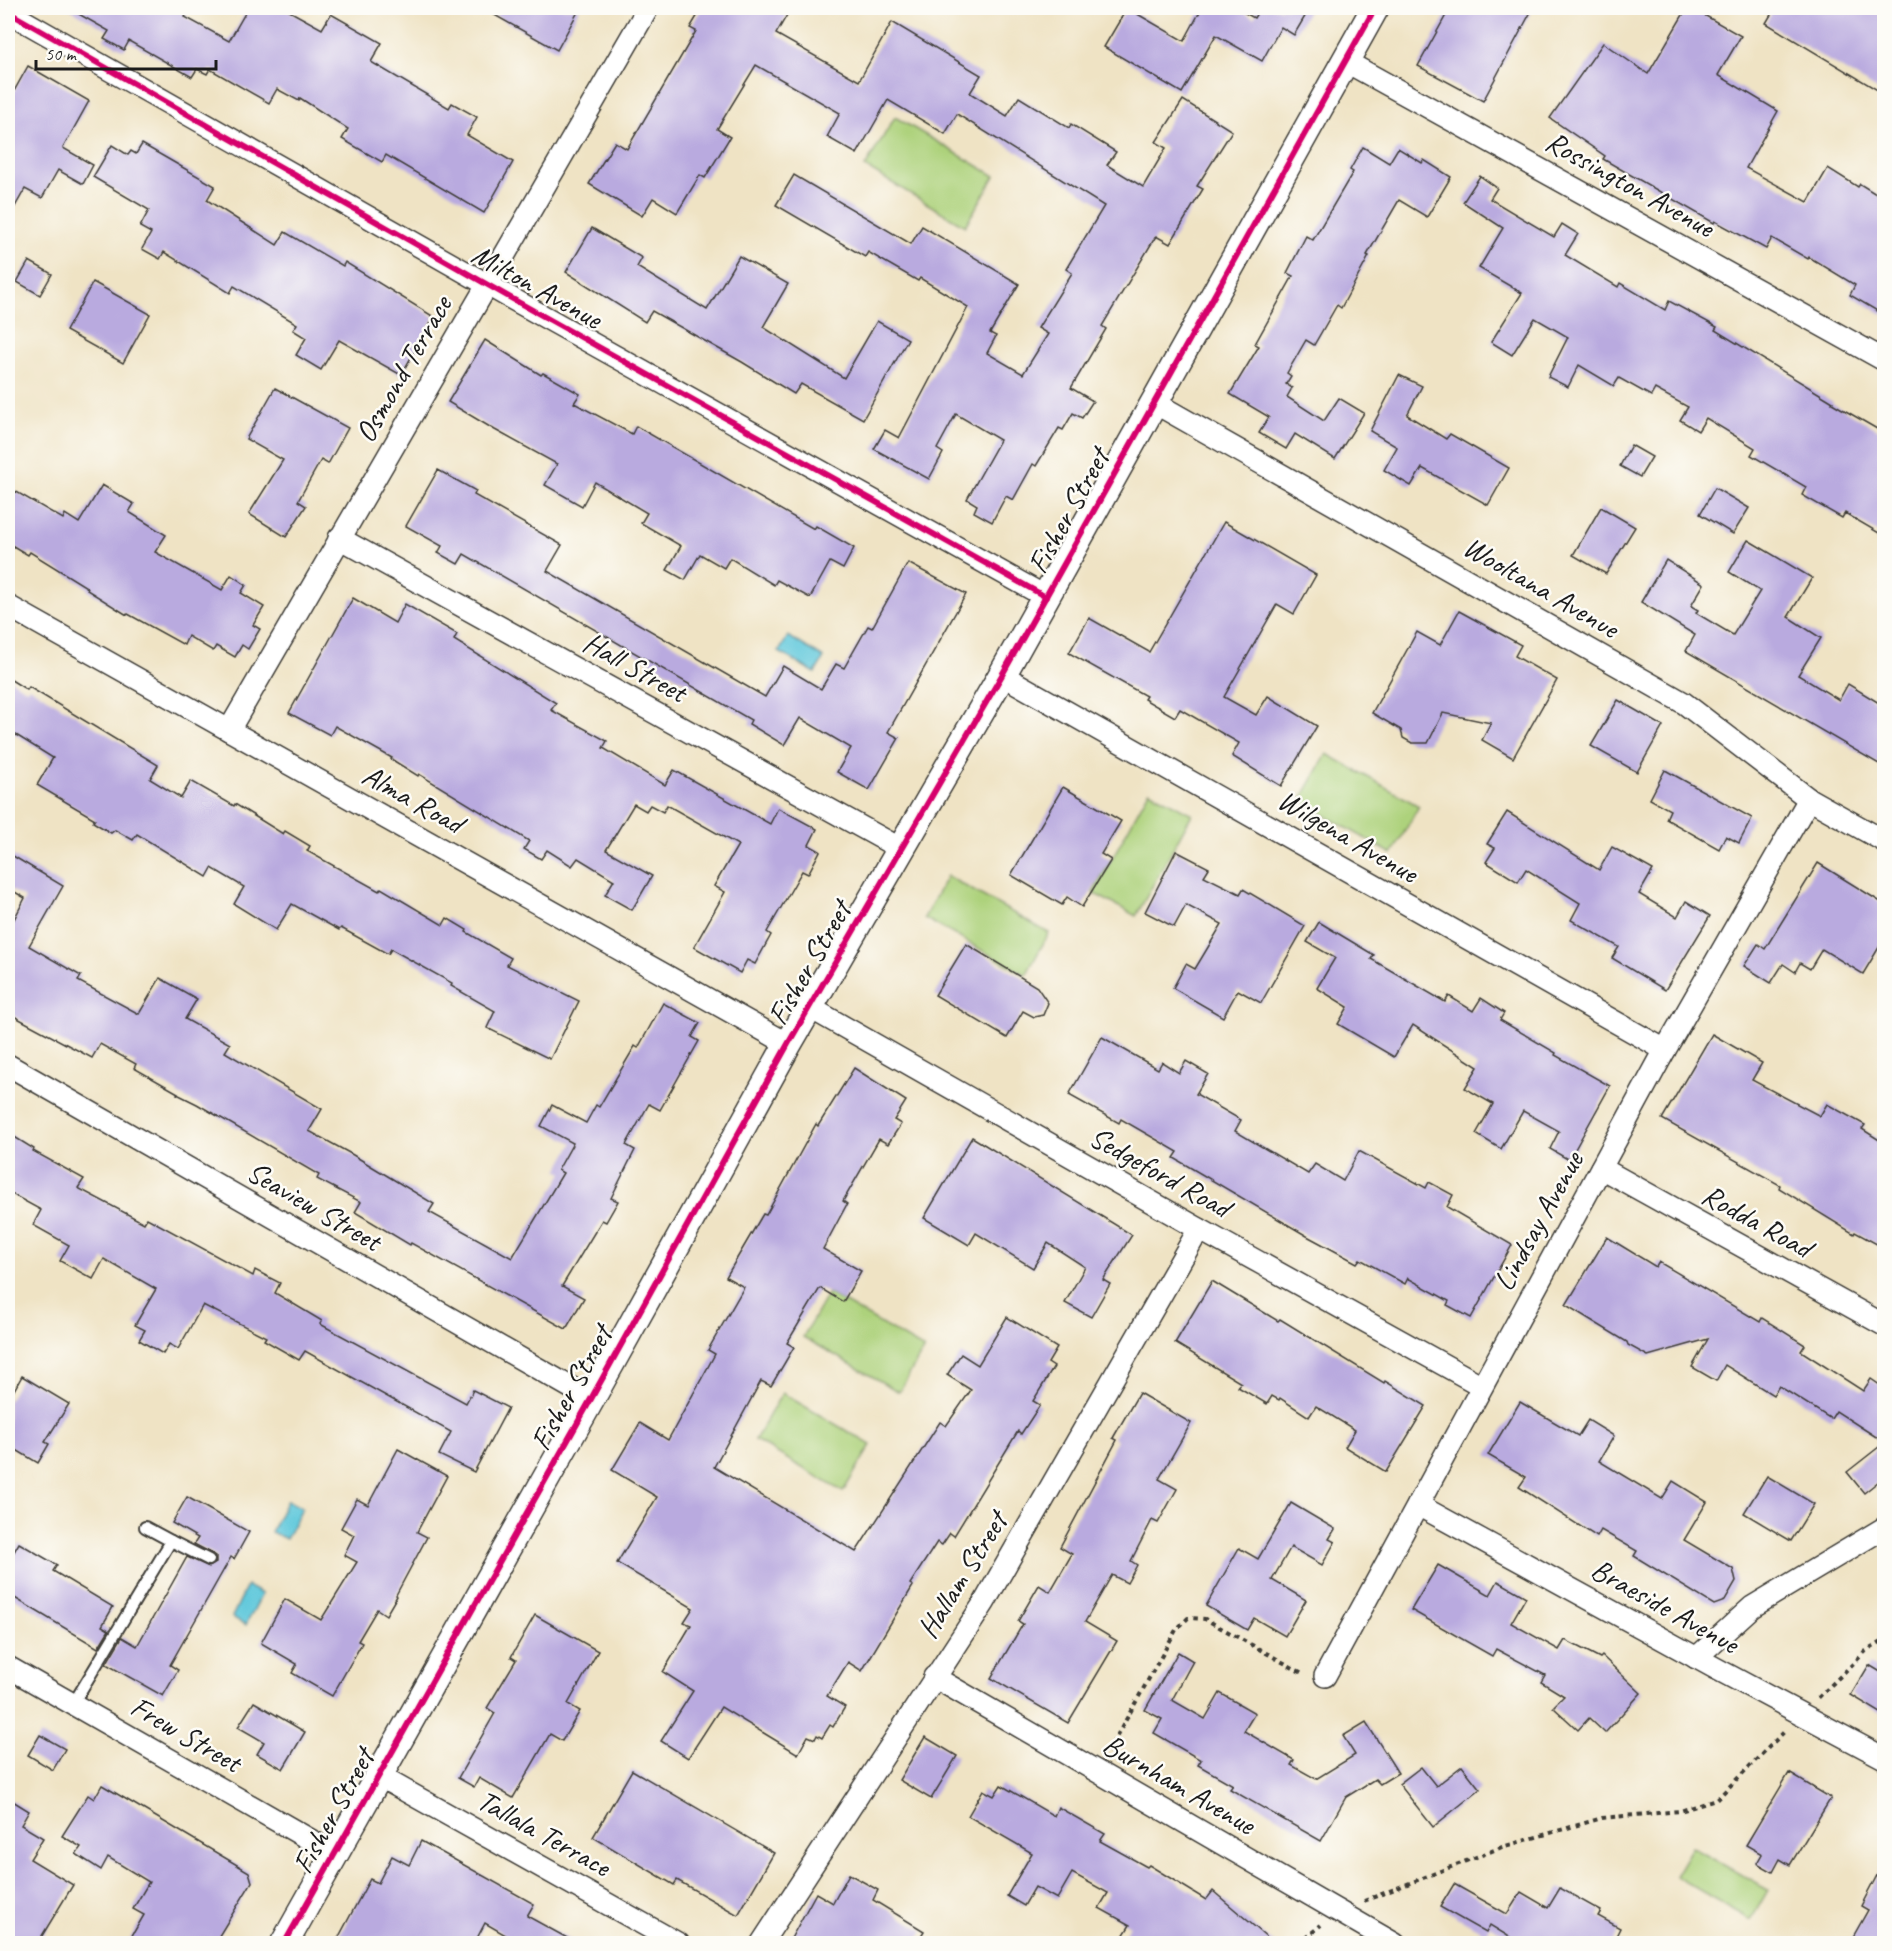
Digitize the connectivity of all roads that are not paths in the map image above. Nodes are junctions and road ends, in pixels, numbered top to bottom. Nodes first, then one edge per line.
1 (648, 8) edge
2 (1375, 8) edge
3 (8, 12) edge
4 (1346, 62) junction
5 (488, 284) junction
6 (1884, 360) edge
7 (1155, 403) junction
8 (339, 538) junction
9 (1046, 597) junction
10 (8, 606) edge
11 (1002, 675) junction
12 (229, 730) junction
13 (1809, 798) junction
14 (1884, 841) edge
15 (901, 849) junction
16 (809, 1007) junction
17 (788, 1044) junction
18 (1665, 1050) junction
19 (8, 1065) edge
20 (1601, 1168) junction
21 (1199, 1229) junction
22 (1884, 1325) edge
23 (1482, 1386) junction
24 (591, 1399) junction
25 (1418, 1505) junction
26 (145, 1527) dead end
27 (1884, 1528) edge
28 (171, 1541) junction
29 (209, 1560) dead end
30 (1696, 1658) junction
31 (8, 1667) edge
32 (1325, 1676) road end
33 (934, 1677) junction
34 (73, 1704) junction
35 (1884, 1758) edge
36 (379, 1776) junction
37 (335, 1854) junction
38 (1370, 1938) edge
39 (284, 1944) edge
40 (679, 1944) edge
41 (761, 1944) edge
42 (1395, 1944) edge

1 - 5 street, Osmond Terrace
2 - 4 street, Fisher Street
3 - 5 street, Milton Avenue
4 - 6 street, Rossington Avenue
4 - 7 street, Fisher Street
5 - 8 street, Osmond Terrace
5 - 9 street, Milton Avenue
7 - 9 street, Fisher Street
7 - 13 street, Wooltana Avenue
8 - 12 street, Osmond Terrace
8 - 15 street, Hall Street
9 - 11 street, Fisher Street
10 - 12 street, Alma Road
11 - 15 street, Fisher Street
11 - 18 street, Wilgena Avenue
12 - 17 street, Alma Road
13 - 14 street, Wooltana Avenue
13 - 18 street, Lindsay Avenue
15 - 16 street, Fisher Street
16 - 17 street, Fisher Street
16 - 21 street, Sedgeford Road
17 - 24 street, Fisher Street
18 - 20 street, Lindsay Avenue
19 - 24 street, Seaview Street
20 - 22 street, Rodda Road
20 - 23 street, Lindsay Avenue
21 - 23 street, Sedgeford Road
21 - 33 street, Hallam Street
23 - 25 street, Lindsay Avenue
24 - 36 street, Fisher Street
25 - 30 street, Braeside Avenue
25 - 32 street, Lindsay Avenue
26 - 28 lane
27 - 30 street
28 - 29 lane
28 - 34 lane
30 - 35 street, Braeside Avenue
31 - 34 street, Frew Street
33 - 38 street, Burnham Avenue
33 - 41 street, Hallam Street
34 - 37 street, Frew Street
36 - 37 street, Fisher Street
36 - 40 street, Tallala Terrace
37 - 39 street, Fisher Street
38 - 42 street, Burnham Avenue

